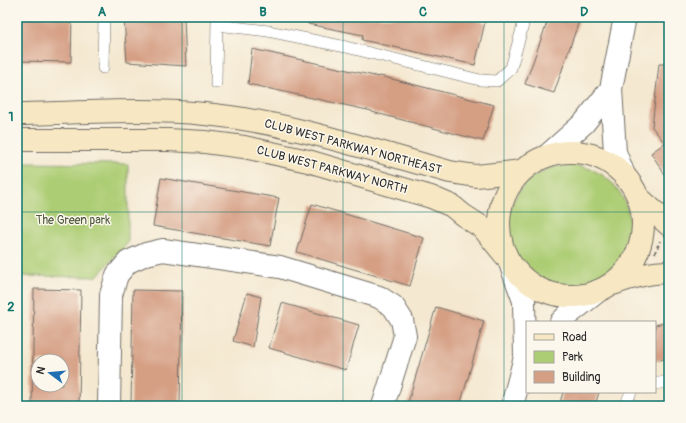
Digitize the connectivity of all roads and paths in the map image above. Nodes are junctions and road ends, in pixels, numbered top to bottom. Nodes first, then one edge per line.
1 (104, 17) edge
2 (524, 17) edge
3 (625, 17) edge
4 (217, 21) edge
5 (103, 68) dead end
6 (216, 83) dead end
7 (611, 89) junction
8 (17, 114) edge
9 (17, 140) edge
10 (548, 156) junction
11 (522, 171) junction
12 (624, 175) junction
13 (638, 198) junction
14 (669, 225) edge
15 (508, 259) junction
16 (669, 272) edge
17 (605, 288) junction
18 (561, 321) edge
19 (526, 356) edge
20 (669, 381) edge
21 (656, 384) edge
22 (631, 393) edge
23 (627, 405) edge
24 (109, 406) edge
25 (383, 406) edge
26 (512, 406) edge

1 - 5 lane
2 - 4 lane
3 - 7 street
4 - 6 lane
7 - 10 street
7 - 12 street
8 - 11 street, CLUB WEST PARKWAY NORTHEAST
9 - 15 street, CLUB WEST PARKWAY NORTH
10 - 11 street
10 - 12 street
11 - 15 street
12 - 13 street
13 - 14 street
13 - 17 street
15 - 17 street, CLUB WEST PARKWAY NORTH
15 - 19 street
16 - 17 street
17 - 18 street
19 - 26 street
20 - 21 lane
22 - 23 lane
24 - 25 street

